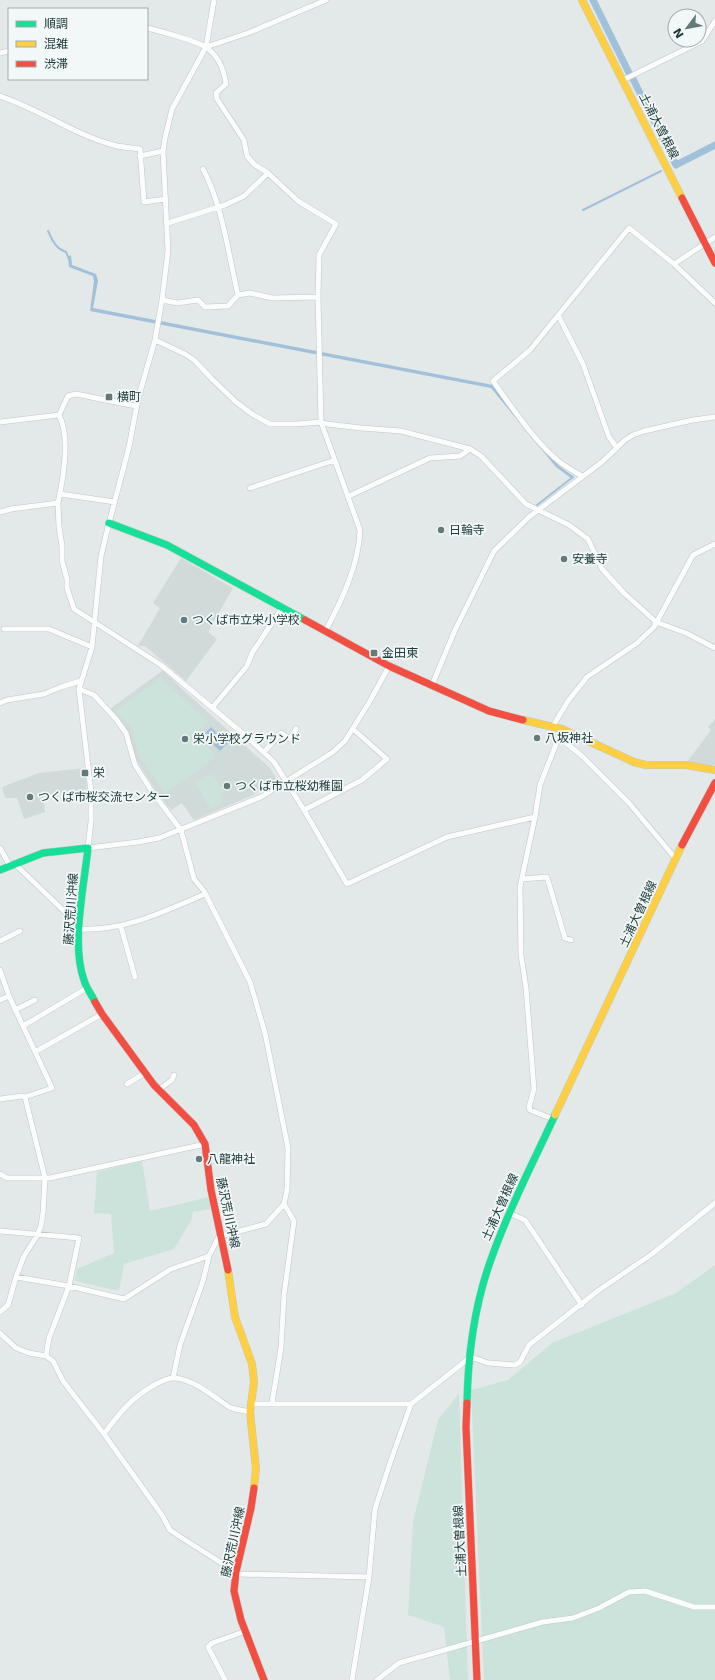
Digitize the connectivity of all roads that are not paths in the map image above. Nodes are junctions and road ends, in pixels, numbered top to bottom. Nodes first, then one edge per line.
1 (214, 0) edge
2 (326, 0) edge
3 (582, 0) edge
4 (715, 21) edge
5 (148, 28) edge
6 (206, 48) junction
7 (623, 80) junction
8 (0, 96) edge
9 (163, 151) junction
10 (140, 156) junction
11 (203, 168) dead end
12 (268, 173) junction
13 (166, 199) junction
14 (218, 207) junction
15 (168, 223) junction
16 (715, 236) edge
17 (705, 243) junction
18 (715, 263) edge
19 (674, 264) junction
20 (238, 295) junction
21 (318, 297) junction
22 (162, 300) junction
23 (715, 303) edge
24 (558, 315) junction
25 (155, 340) junction
26 (136, 406) junction
27 (59, 415) junction
28 (715, 417) edge
29 (0, 422) edge
30 (321, 422) junction
31 (617, 448) junction
32 (470, 449) junction
33 (335, 460) junction
34 (582, 476) junction
35 (250, 488) dead end
36 (60, 494) junction
37 (348, 496) junction
38 (115, 502) junction
39 (58, 503) junction
40 (538, 511) junction
41 (0, 512) edge
42 (109, 523) junction
43 (715, 544) edge
44 (282, 608) junction
45 (656, 622) junction
46 (95, 623) junction
47 (4, 629) dead end
48 (326, 630) junction
49 (92, 646) junction
50 (715, 648) edge
51 (389, 666) junction
52 (80, 681) junction
53 (432, 685) junction
54 (79, 689) junction
55 (0, 703) edge
56 (212, 708) junction
57 (553, 726) junction
58 (296, 729) dead end
59 (353, 729) junction
60 (562, 729) junction
61 (558, 737) junction
62 (264, 752) junction
63 (715, 770) edge
64 (286, 782) junction
65 (715, 783) edge
66 (304, 810) junction
67 (536, 817) junction
68 (181, 830) junction
69 (0, 848) edge
70 (88, 848) junction
71 (676, 859) junction
72 (12, 865) junction
73 (0, 870) edge
74 (522, 879) junction
75 (205, 894) junction
76 (121, 926) junction
77 (78, 929) junction
78 (20, 930) dead end
79 (571, 940) dead end
80 (0, 941) edge
81 (0, 970) edge
82 (135, 977) dead end
83 (87, 988) junction
84 (9, 996) junction
85 (0, 1000) edge
86 (35, 1000) dead end
87 (15, 1010) junction
88 (102, 1014) junction
89 (23, 1026) junction
90 (35, 1052) junction
91 (145, 1073) junction
92 (174, 1076) dead end
93 (127, 1084) dead end
94 (158, 1090) junction
95 (25, 1098) junction
96 (0, 1099) edge
97 (553, 1120) junction
98 (205, 1144) junction
99 (0, 1174) edge
100 (45, 1178) junction
101 (715, 1203) edge
102 (284, 1204) junction
103 (509, 1213) junction
104 (0, 1231) edge
105 (38, 1234) junction
106 (221, 1236) junction
107 (209, 1256) junction
108 (16, 1277) junction
109 (69, 1286) junction
110 (582, 1304) junction
111 (0, 1312) edge
112 (0, 1333) edge
113 (46, 1356) junction
114 (468, 1359) junction
115 (173, 1378) junction
116 (272, 1403) junction
117 (251, 1404) junction
118 (412, 1404) junction
119 (250, 1412) junction
120 (104, 1434) junction
121 (236, 1572) junction
122 (369, 1577) junction
123 (715, 1607) edge
124 (246, 1632) junction
125 (476, 1641) junction
126 (225, 1680) edge
127 (264, 1680) edge
128 (352, 1680) edge
129 (377, 1680) edge
130 (477, 1680) edge

1 - 6 street
2 - 6 street
3 - 7 main road, 土浦大曽根線
4 - 7 street
5 - 6 street
6 - 9 street
6 - 12 street
7 - 17 main road, 土浦大曽根線
8 - 10 street
9 - 10 street
9 - 13 street
10 - 13 street
11 - 14 street
12 - 14 street
12 - 21 street
13 - 15 street
14 - 15 street
14 - 20 street
15 - 22 street
16 - 17 street
17 - 18 main road, 土浦大曽根線
17 - 19 street
19 - 23 street
19 - 24 street
20 - 21 street
20 - 22 street
21 - 30 street
22 - 25 street
24 - 31 street
24 - 34 street
25 - 26 street
25 - 30 street
26 - 27 street
26 - 38 street
27 - 29 street
27 - 36 street
28 - 31 street
30 - 32 street
30 - 33 street
31 - 34 street
32 - 37 street
32 - 40 street
33 - 35 street
33 - 37 street
34 - 40 street
36 - 38 street
36 - 39 street
37 - 48 street
38 - 42 street
39 - 41 street
39 - 46 street
40 - 45 street
40 - 53 street
42 - 44 main road
42 - 46 street
43 - 45 street
44 - 48 main road
44 - 56 street
45 - 50 street
45 - 57 street
46 - 49 street
46 - 56 street
47 - 49 street
48 - 51 main road
49 - 52 street
51 - 53 main road
51 - 59 street
52 - 54 street
52 - 55 street
53 - 57 main road
54 - 68 street
54 - 70 street
56 - 62 street
57 - 60 main road
58 - 62 street
59 - 64 street
59 - 66 street
60 - 61 street
60 - 63 main road
61 - 67 street
61 - 71 street
62 - 64 street
64 - 66 street
64 - 68 street
65 - 71 main road, 土浦大曽根線
66 - 67 street
67 - 74 street
68 - 70 street
68 - 75 street
69 - 72 street
70 - 72 main road
70 - 77 main road, 藤沢荒川沖線
71 - 97 main road, 土浦大曽根線
72 - 73 main road
72 - 77 street
74 - 79 street
74 - 97 street
75 - 76 street
75 - 102 street
76 - 77 street
76 - 82 street
77 - 83 main road, 藤沢荒川沖線
78 - 80 street
81 - 84 street
83 - 88 main road, 藤沢荒川沖線
83 - 89 street
84 - 85 street
84 - 87 street
86 - 87 street
87 - 89 street
88 - 90 street
88 - 91 main road, 藤沢荒川沖線
89 - 90 street
90 - 95 street
91 - 93 street
91 - 94 main road, 藤沢荒川沖線
92 - 94 street
94 - 98 main road, 藤沢荒川沖線
95 - 96 street
95 - 100 street
97 - 103 main road, 土浦大曽根線
98 - 100 street
98 - 106 main road, 藤沢荒川沖線
99 - 100 street
100 - 105 street
101 - 110 street
102 - 106 street
102 - 116 street
103 - 110 street
103 - 114 main road, 土浦大曽根線
104 - 105 street
105 - 108 street
105 - 109 street
106 - 107 street
106 - 117 main road, 藤沢荒川沖線
107 - 109 street
107 - 115 street
108 - 109 street
108 - 111 street
109 - 113 street
110 - 114 street
112 - 113 street
113 - 120 street
114 - 118 street
114 - 125 main road, 土浦大曽根線
115 - 119 street
115 - 120 street
116 - 117 street
116 - 118 street
117 - 119 main road, 藤沢荒川沖線
118 - 122 street
119 - 121 main road, 藤沢荒川沖線
120 - 121 street
121 - 122 street
121 - 124 main road, 藤沢荒川沖線
122 - 128 street
123 - 125 street
124 - 126 street
124 - 127 main road, 藤沢荒川沖線
125 - 129 street
125 - 130 main road, 土浦大曽根線

